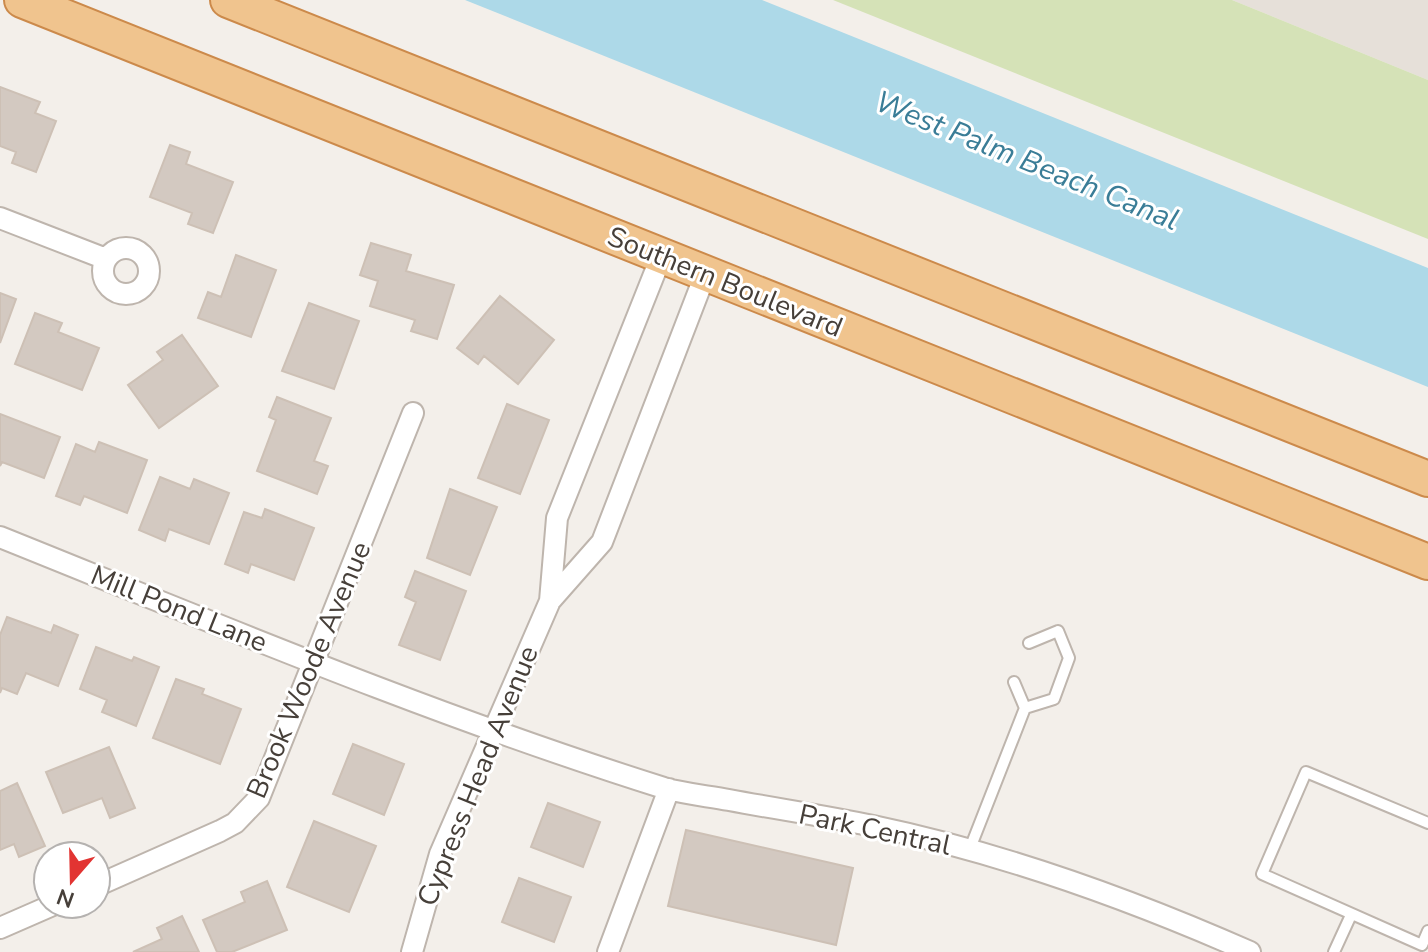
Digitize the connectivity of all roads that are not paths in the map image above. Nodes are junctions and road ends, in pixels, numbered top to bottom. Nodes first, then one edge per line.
1 (22, 0) edge
2 (228, 0) edge
3 (0, 218) edge
4 (661, 257) junction
5 (106, 259) dead end
6 (705, 275) junction
7 (413, 413) dead end
8 (1428, 479) edge
9 (0, 537) edge
10 (1428, 562) edge
11 (550, 601) junction
12 (1029, 643) dead end
13 (315, 664) junction
14 (1014, 682) dead end
15 (1025, 708) junction
16 (494, 730) junction
17 (669, 789) junction
18 (1428, 823) edge
19 (969, 851) junction
20 (112, 879) edge
21 (32, 914) edge
22 (1351, 915) junction
23 (0, 928) edge
24 (1428, 931) edge
25 (412, 952) edge
26 (608, 952) edge
27 (1250, 952) edge
28 (1334, 952) edge

1 - 4 highway, Southern Boulevard
2 - 8 highway
3 - 5 street
4 - 6 highway, Southern Boulevard
4 - 11 street, Cypress Head Avenue
6 - 10 highway, Southern Boulevard
6 - 11 street, Cypress Head Avenue
7 - 13 street, Brook Woode Avenue
9 - 13 street, Mill Pond Lane
11 - 16 street, Cypress Head Avenue
12 - 15 lane
13 - 16 street, Mill Pond Lane
13 - 20 street, Brook Woode Avenue
14 - 15 lane
15 - 19 lane
16 - 17 street, Park Central
16 - 25 street, Cypress Head Avenue
17 - 19 street, Park Central
17 - 26 street
18 - 22 lane
19 - 27 street, Park Central
21 - 23 street
22 - 24 lane
22 - 28 lane

